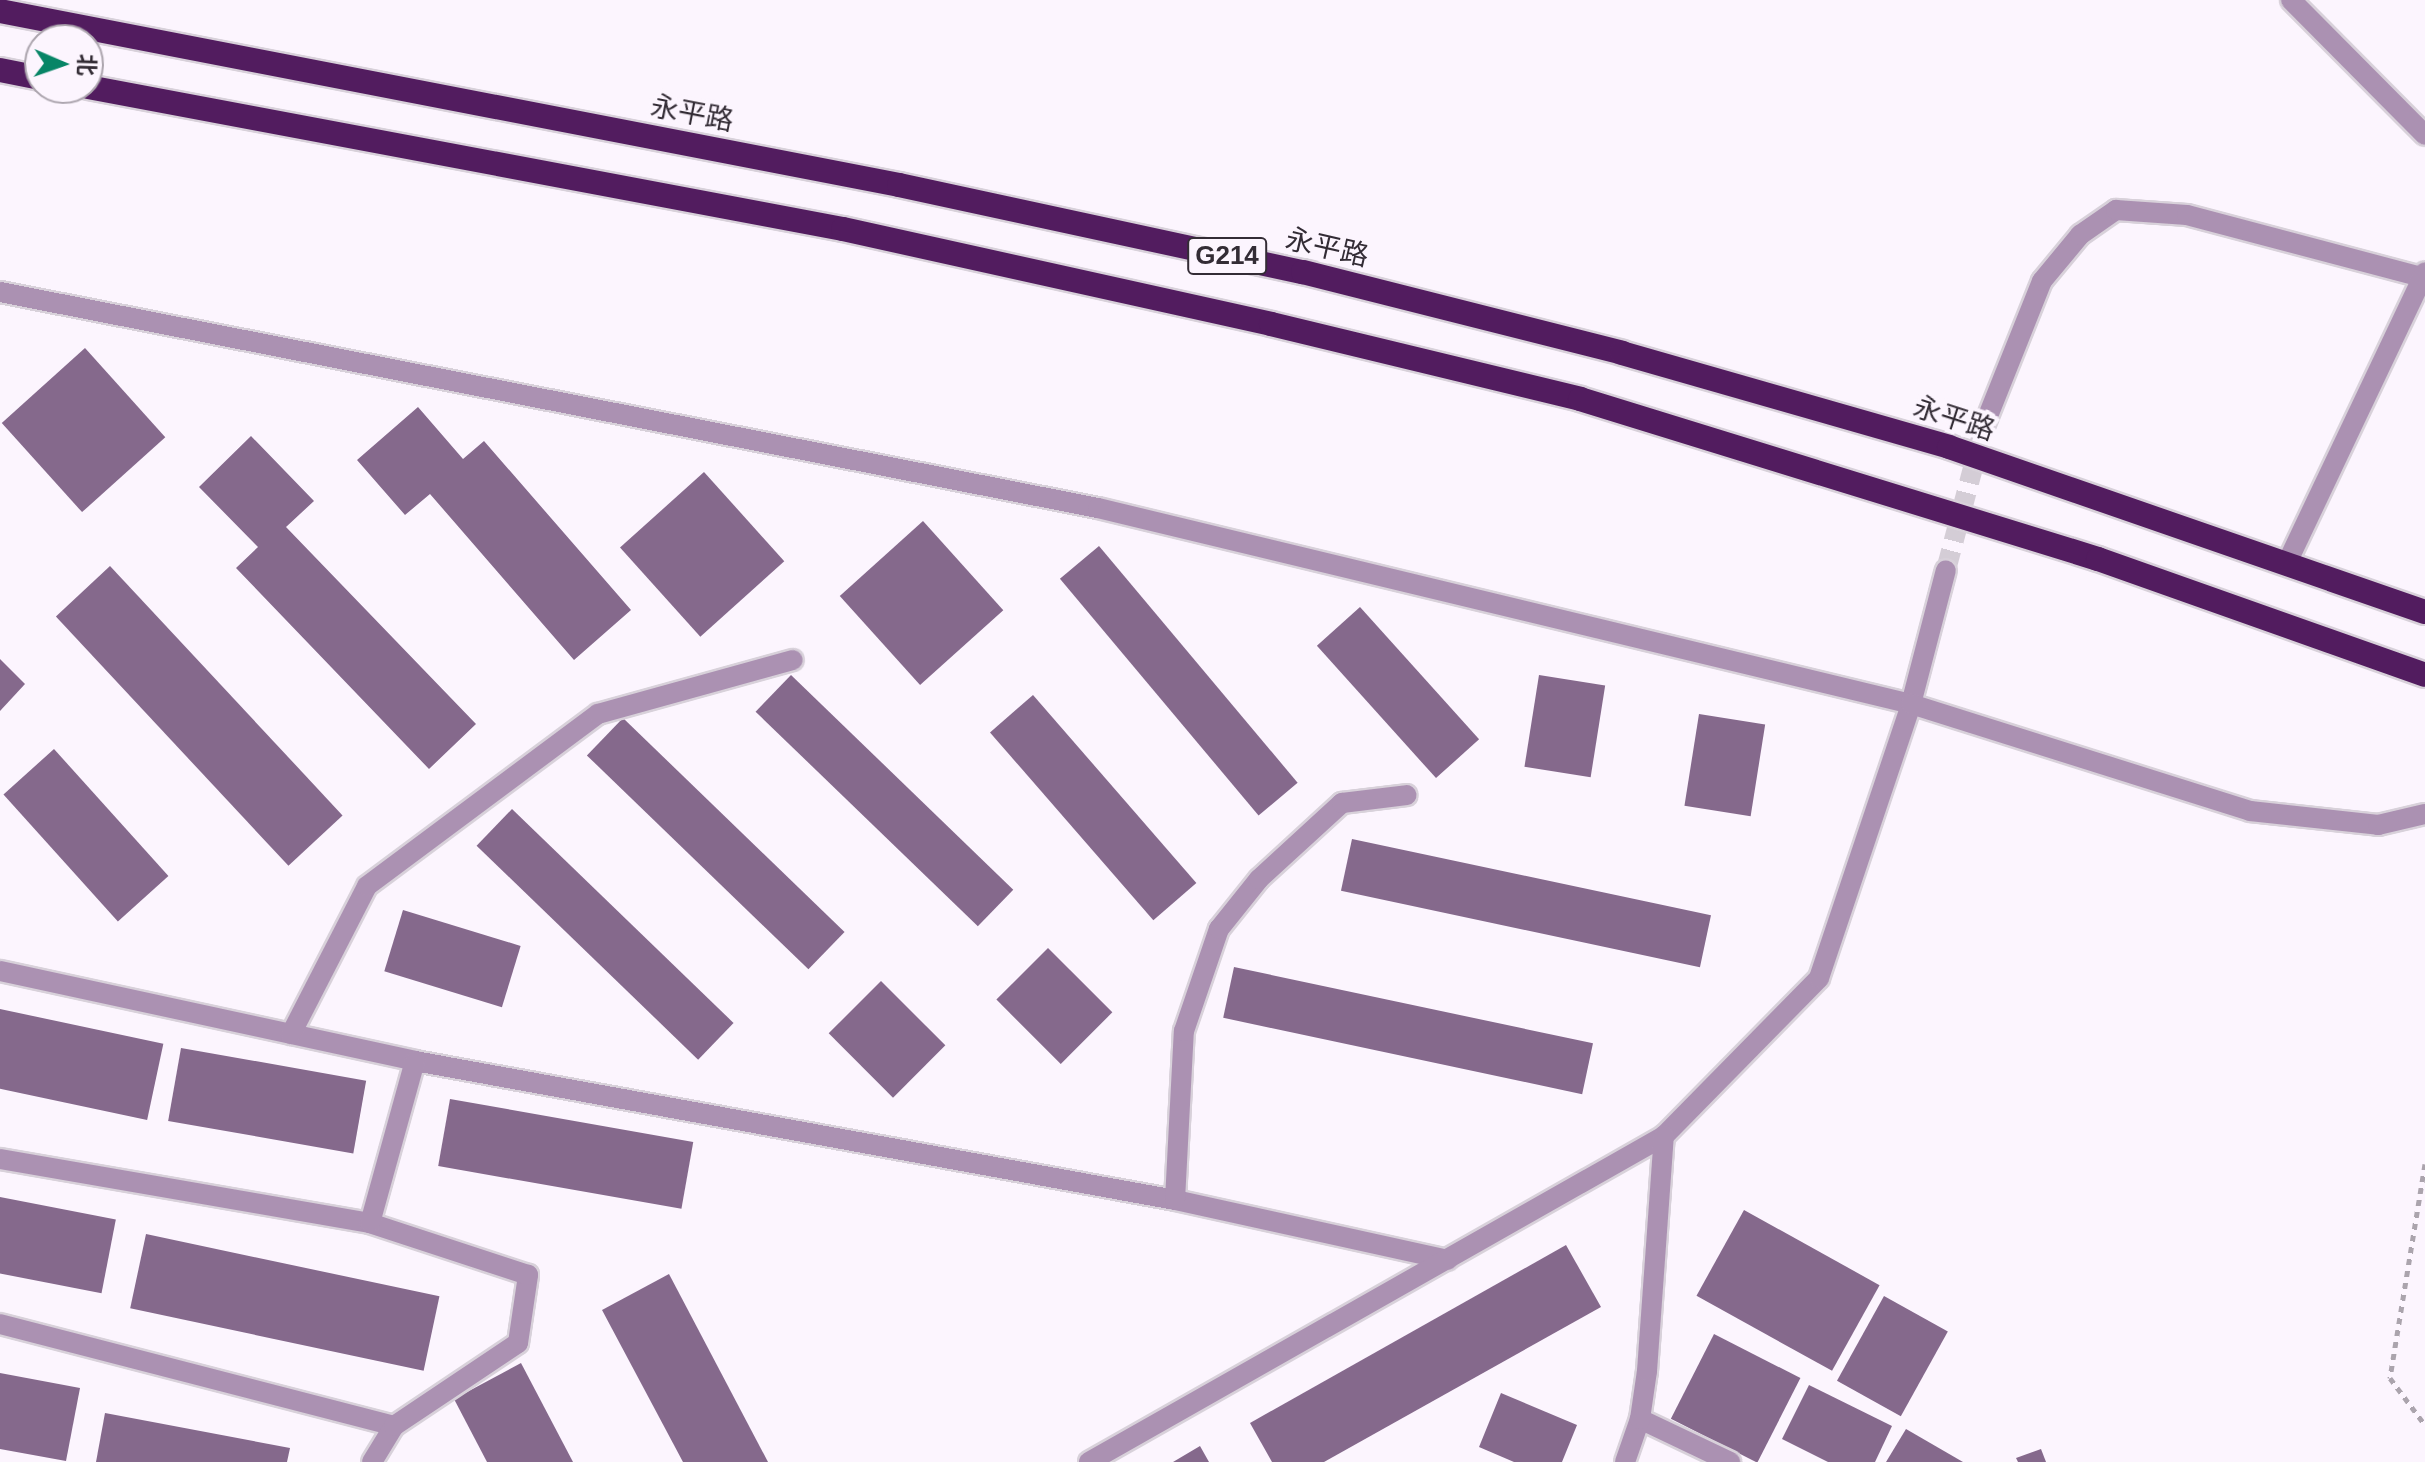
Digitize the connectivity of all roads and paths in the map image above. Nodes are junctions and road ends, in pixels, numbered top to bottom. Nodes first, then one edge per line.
1 (2291, 0) edge
2 (0, 11) edge
3 (0, 70) edge
4 (24, 75) edge
5 (104, 90) edge
6 (2425, 135) edge
7 (2424, 275) edge
8 (0, 292) edge
9 (1984, 426) tunnel mouth
10 (2286, 565) junction
11 (1946, 570) tunnel mouth
12 (2425, 612) edge
13 (793, 660) dead end
14 (2425, 675) edge
15 (1911, 704) junction
16 (1407, 795) dead end
17 (2425, 814) edge
18 (0, 971) edge
19 (291, 1034) junction
20 (415, 1061) junction
21 (1664, 1136) junction
22 (0, 1159) edge
23 (2425, 1164) edge
24 (1175, 1200) junction
25 (370, 1223) junction
26 (1447, 1260) junction
27 (0, 1324) edge
28 (1640, 1419) junction
29 (2425, 1425) edge
30 (394, 1426) junction
31 (372, 1462) edge
32 (1089, 1462) edge
33 (1625, 1462) edge
34 (1730, 1462) edge

1 - 6 street
2 - 10 highway, 永平路 / G214
3 - 4 highway
5 - 14 highway, G214
7 - 9 street
7 - 10 street
8 - 15 street
10 - 12 highway, 永平路 / G214
11 - 15 street
13 - 19 street
15 - 17 street
15 - 21 street
16 - 24 street
18 - 19 street
19 - 20 street
20 - 24 street
20 - 25 street
21 - 26 street
21 - 28 street
22 - 25 street
23 - 29 path
24 - 26 street
25 - 30 street
26 - 32 street
27 - 30 street
28 - 33 street
28 - 34 street
30 - 31 street

